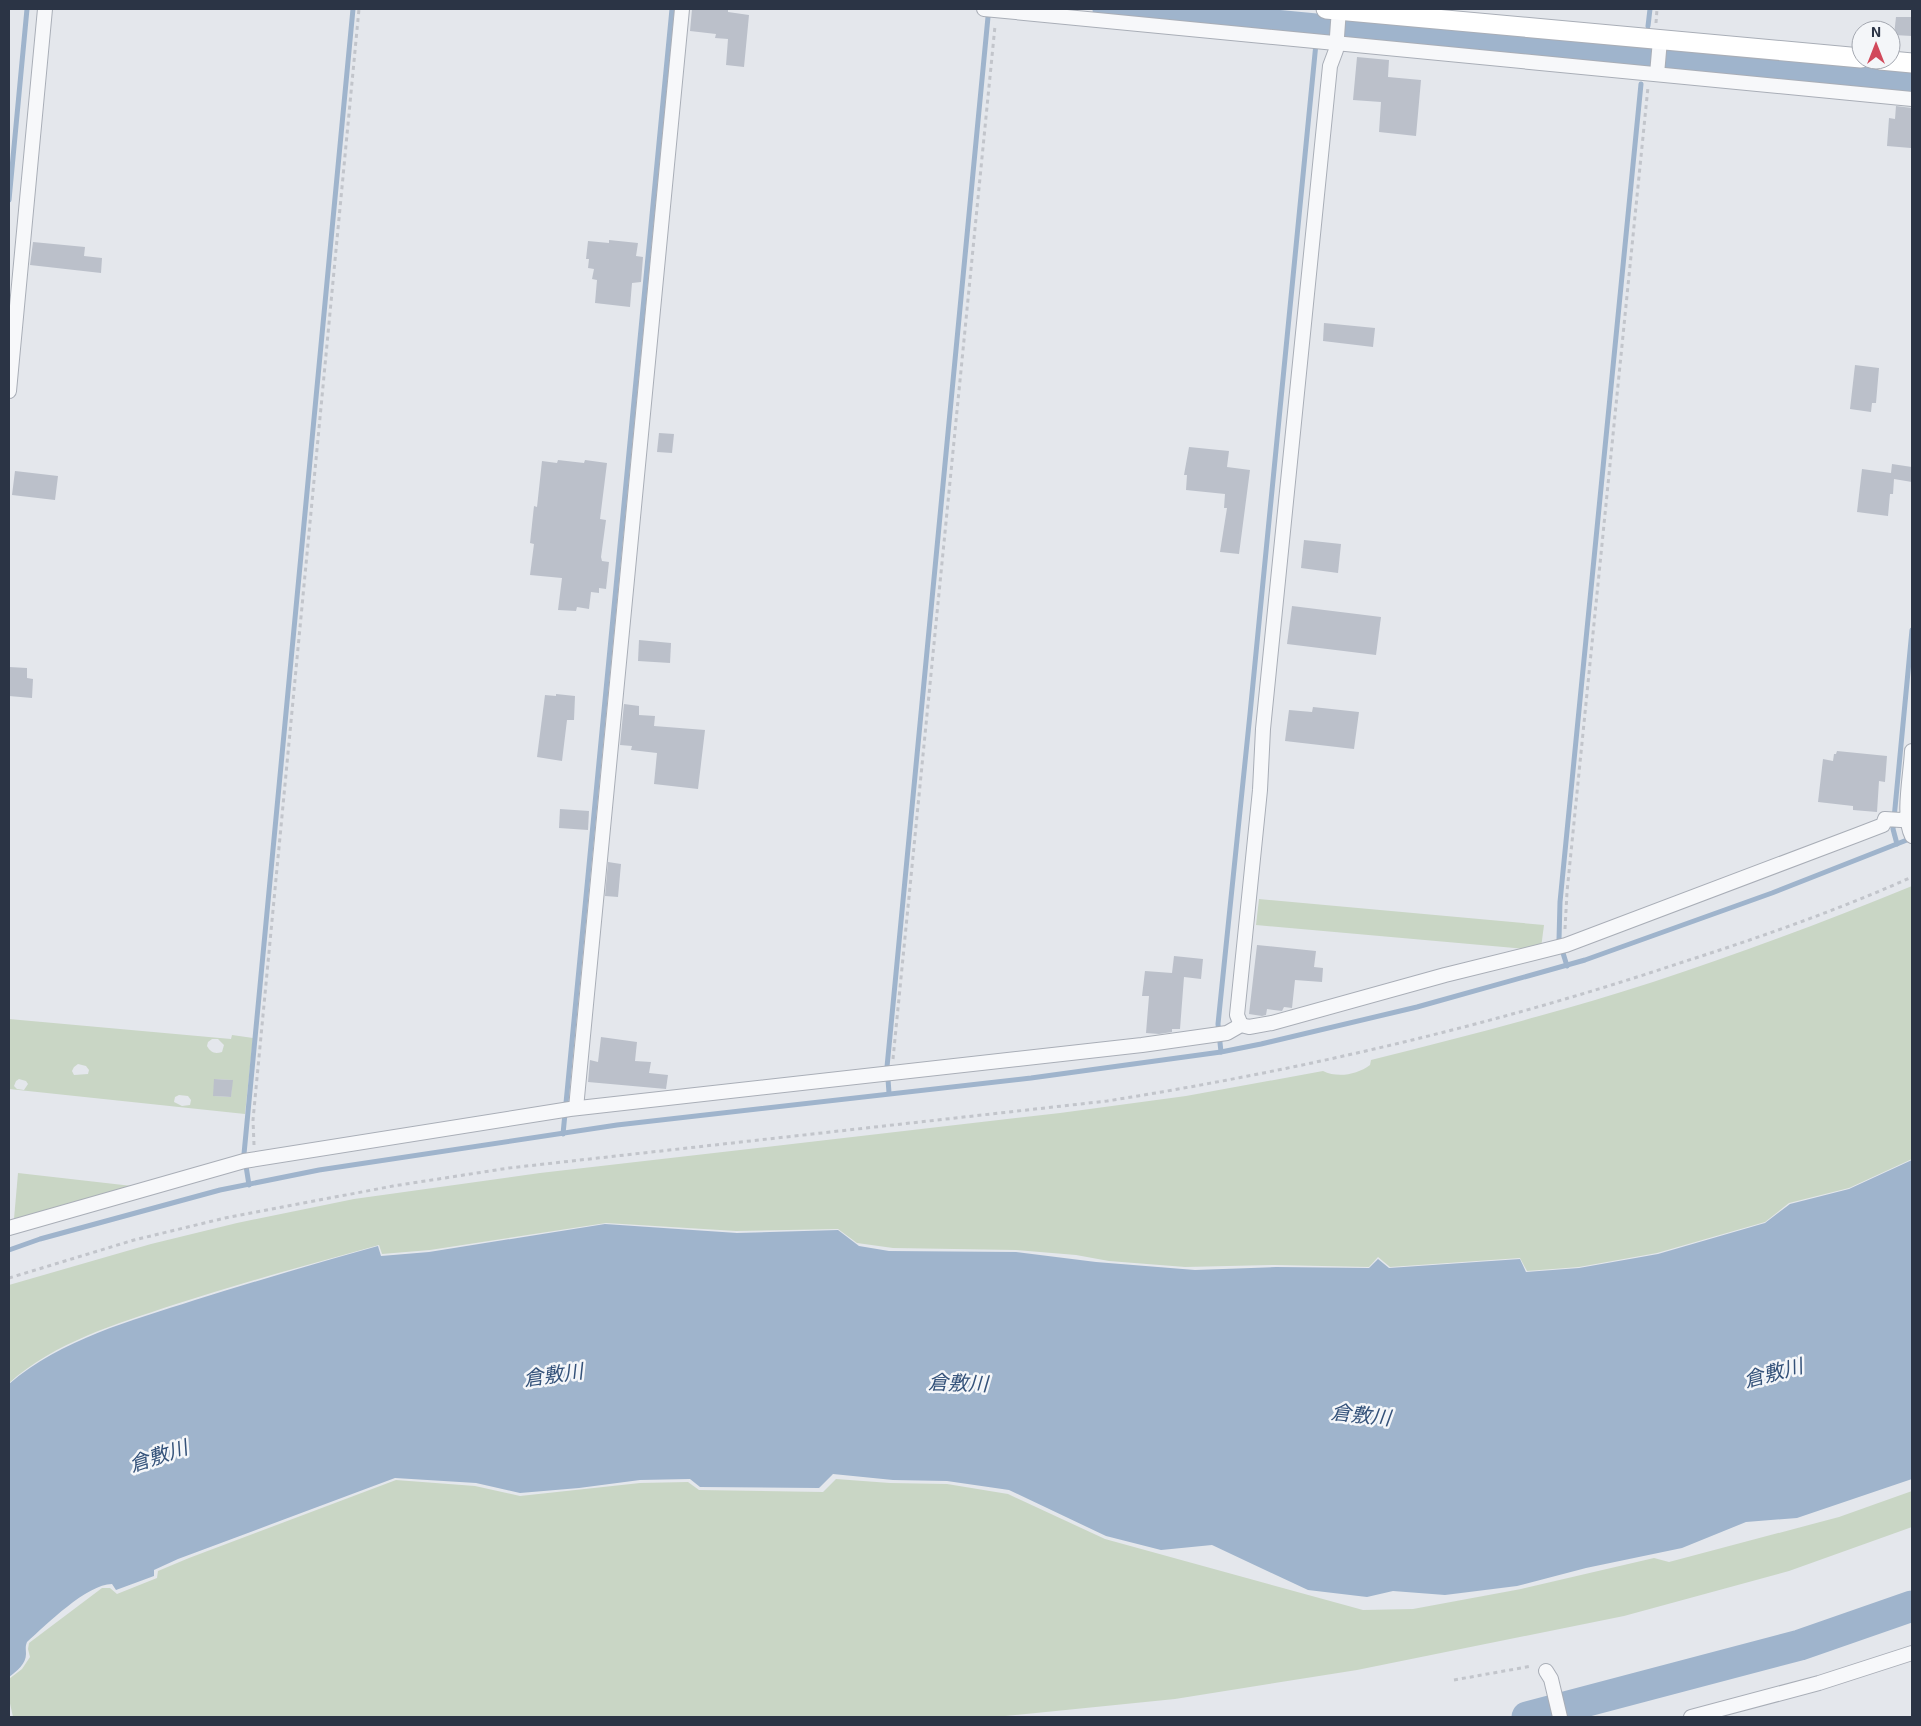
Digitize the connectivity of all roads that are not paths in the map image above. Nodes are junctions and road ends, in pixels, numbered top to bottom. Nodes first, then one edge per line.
1 (45, 9) edge
2 (682, 9) edge
3 (996, 10) edge
4 (1336, 12) edge
5 (1326, 41) junction
6 (1659, 46) junction
7 (1851, 57) edge
8 (1656, 72) junction
9 (1912, 99) edge
10 (9, 391) edge
11 (1912, 751) edge
12 (1905, 821) edge
13 (1241, 1025) junction
14 (569, 1109) junction
15 (9, 1228) edge
16 (1912, 1653) edge
17 (1546, 1671) road end
18 (1560, 1717) edge
19 (1691, 1717) edge

1 - 10 street
2 - 14 street
3 - 5 street
4 - 5 street
4 - 6 street
5 - 8 street
5 - 13 street
6 - 7 street
6 - 8 street
8 - 9 street
11 - 12 street
12 - 13 street
13 - 14 street
14 - 15 street
16 - 19 street
17 - 18 street

